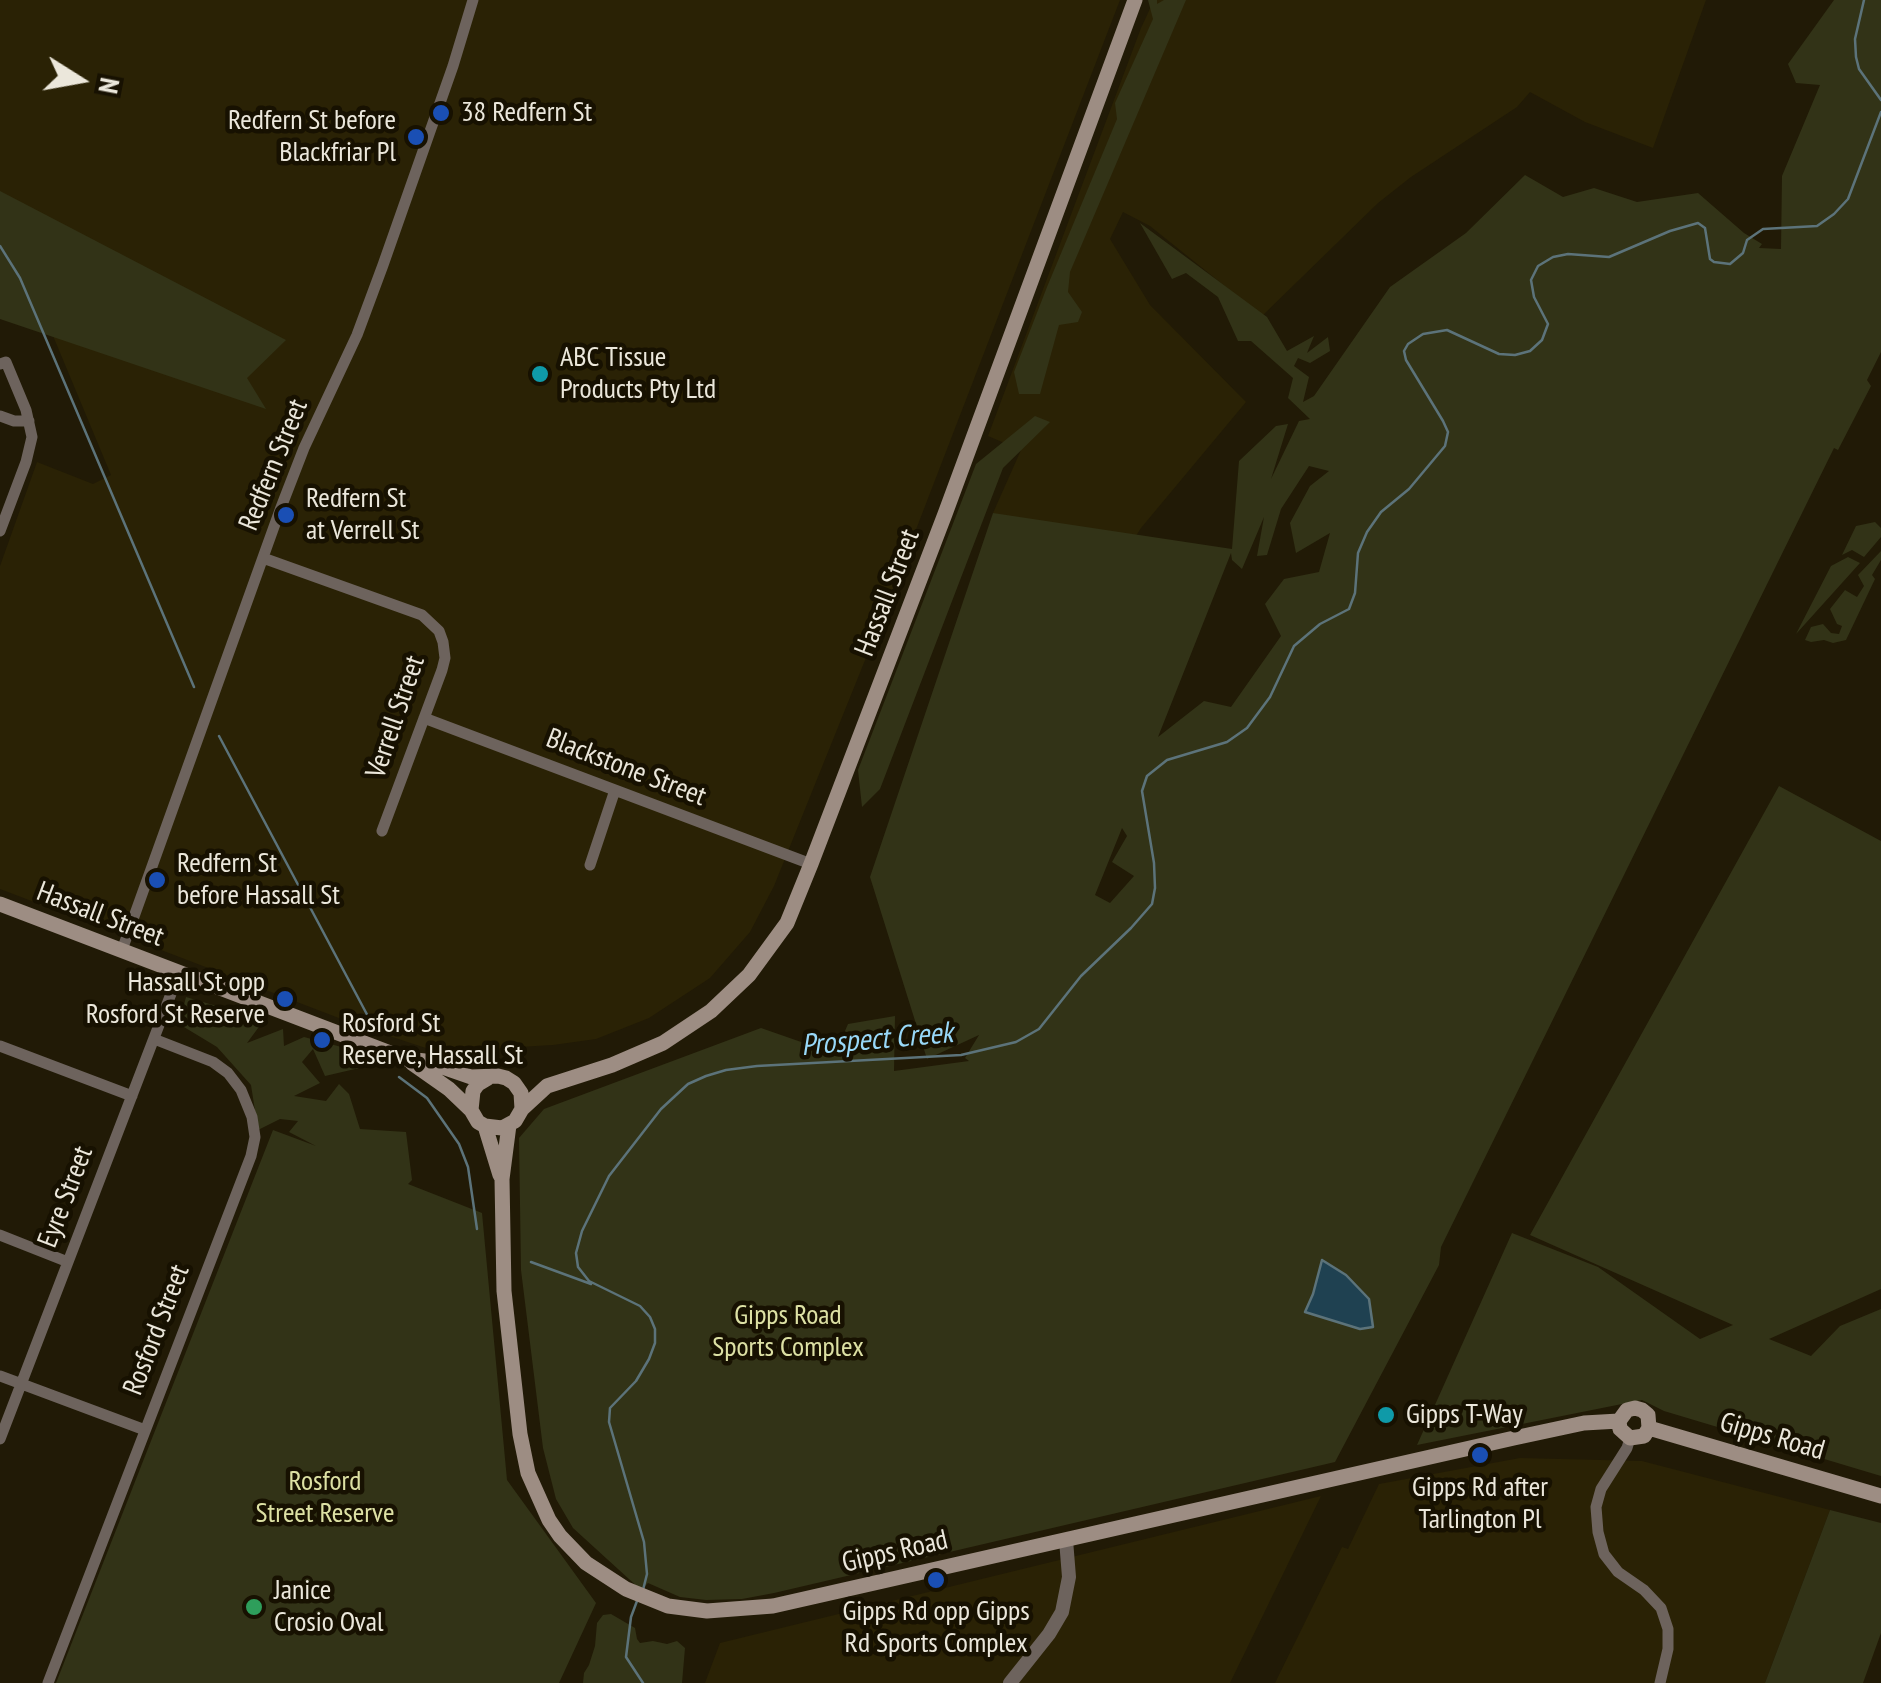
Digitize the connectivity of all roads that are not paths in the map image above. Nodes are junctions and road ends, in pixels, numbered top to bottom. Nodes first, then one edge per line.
1 (473, 0) edge
2 (1135, 0) edge
3 (0, 364) edge
4 (0, 416) edge
5 (29, 421) junction
6 (0, 530) edge
7 (263, 558) junction
8 (424, 718) junction
9 (616, 790) junction
10 (382, 831) dead end
11 (812, 864) junction
12 (590, 865) dead end
13 (0, 904) edge
14 (122, 950) junction
15 (179, 972) junction
16 (154, 1039) junction
17 (0, 1046) edge
18 (406, 1059) junction
19 (488, 1078) junction
20 (514, 1083) junction
21 (547, 1086) junction
22 (132, 1096) junction
23 (522, 1109) junction
24 (471, 1110) junction
25 (510, 1125) junction
26 (484, 1126) junction
27 (502, 1178) junction
28 (0, 1236) edge
29 (68, 1262) junction
30 (0, 1376) edge
31 (21, 1384) junction
32 (1619, 1421) junction
33 (1649, 1428) junction
34 (145, 1430) junction
35 (1630, 1438) junction
36 (0, 1439) edge
37 (1881, 1496) edge
38 (1066, 1540) junction
39 (48, 1683) edge
40 (1010, 1683) edge
41 (1660, 1683) edge

1 - 7 street, Redfern Street
2 - 11 main road, Hassall Street
3 - 5 street
4 - 5 street
5 - 6 street
7 - 8 street, Verrell Street
7 - 14 street, Redfern Street
8 - 9 street, Blackstone Street
8 - 10 street, Verrell Street
9 - 11 street, Blackstone Street
9 - 12 street
11 - 21 main road, Hassall Street
13 - 14 main road, Hassall Street
14 - 15 main road, Hassall Street
15 - 16 street, Eyre Street
15 - 18 main road, Hassall Street
16 - 22 street, Eyre Street
16 - 34 street, Rosford Street
17 - 22 street
18 - 19 main road, Hassall Street
18 - 24 main road, Hassall Street
19 - 20 main road
19 - 24 main road
20 - 21 main road, Hassall Street
20 - 23 main road
21 - 23 main road, Hassall Street
22 - 29 street, Eyre Street
23 - 25 main road
24 - 26 main road
25 - 26 main road
25 - 27 main road, Gipps Road
26 - 27 main road, Gipps Road
27 - 38 main road, Gipps Road
28 - 29 street
29 - 31 street, Eyre Street
30 - 31 street
31 - 34 street
31 - 36 street, Eyre Street
32 - 33 main road
32 - 35 main road
32 - 38 main road, Gipps Road
33 - 35 main road
33 - 37 main road, Gipps Road
34 - 39 street, Rosford Street
35 - 41 street
38 - 40 street

